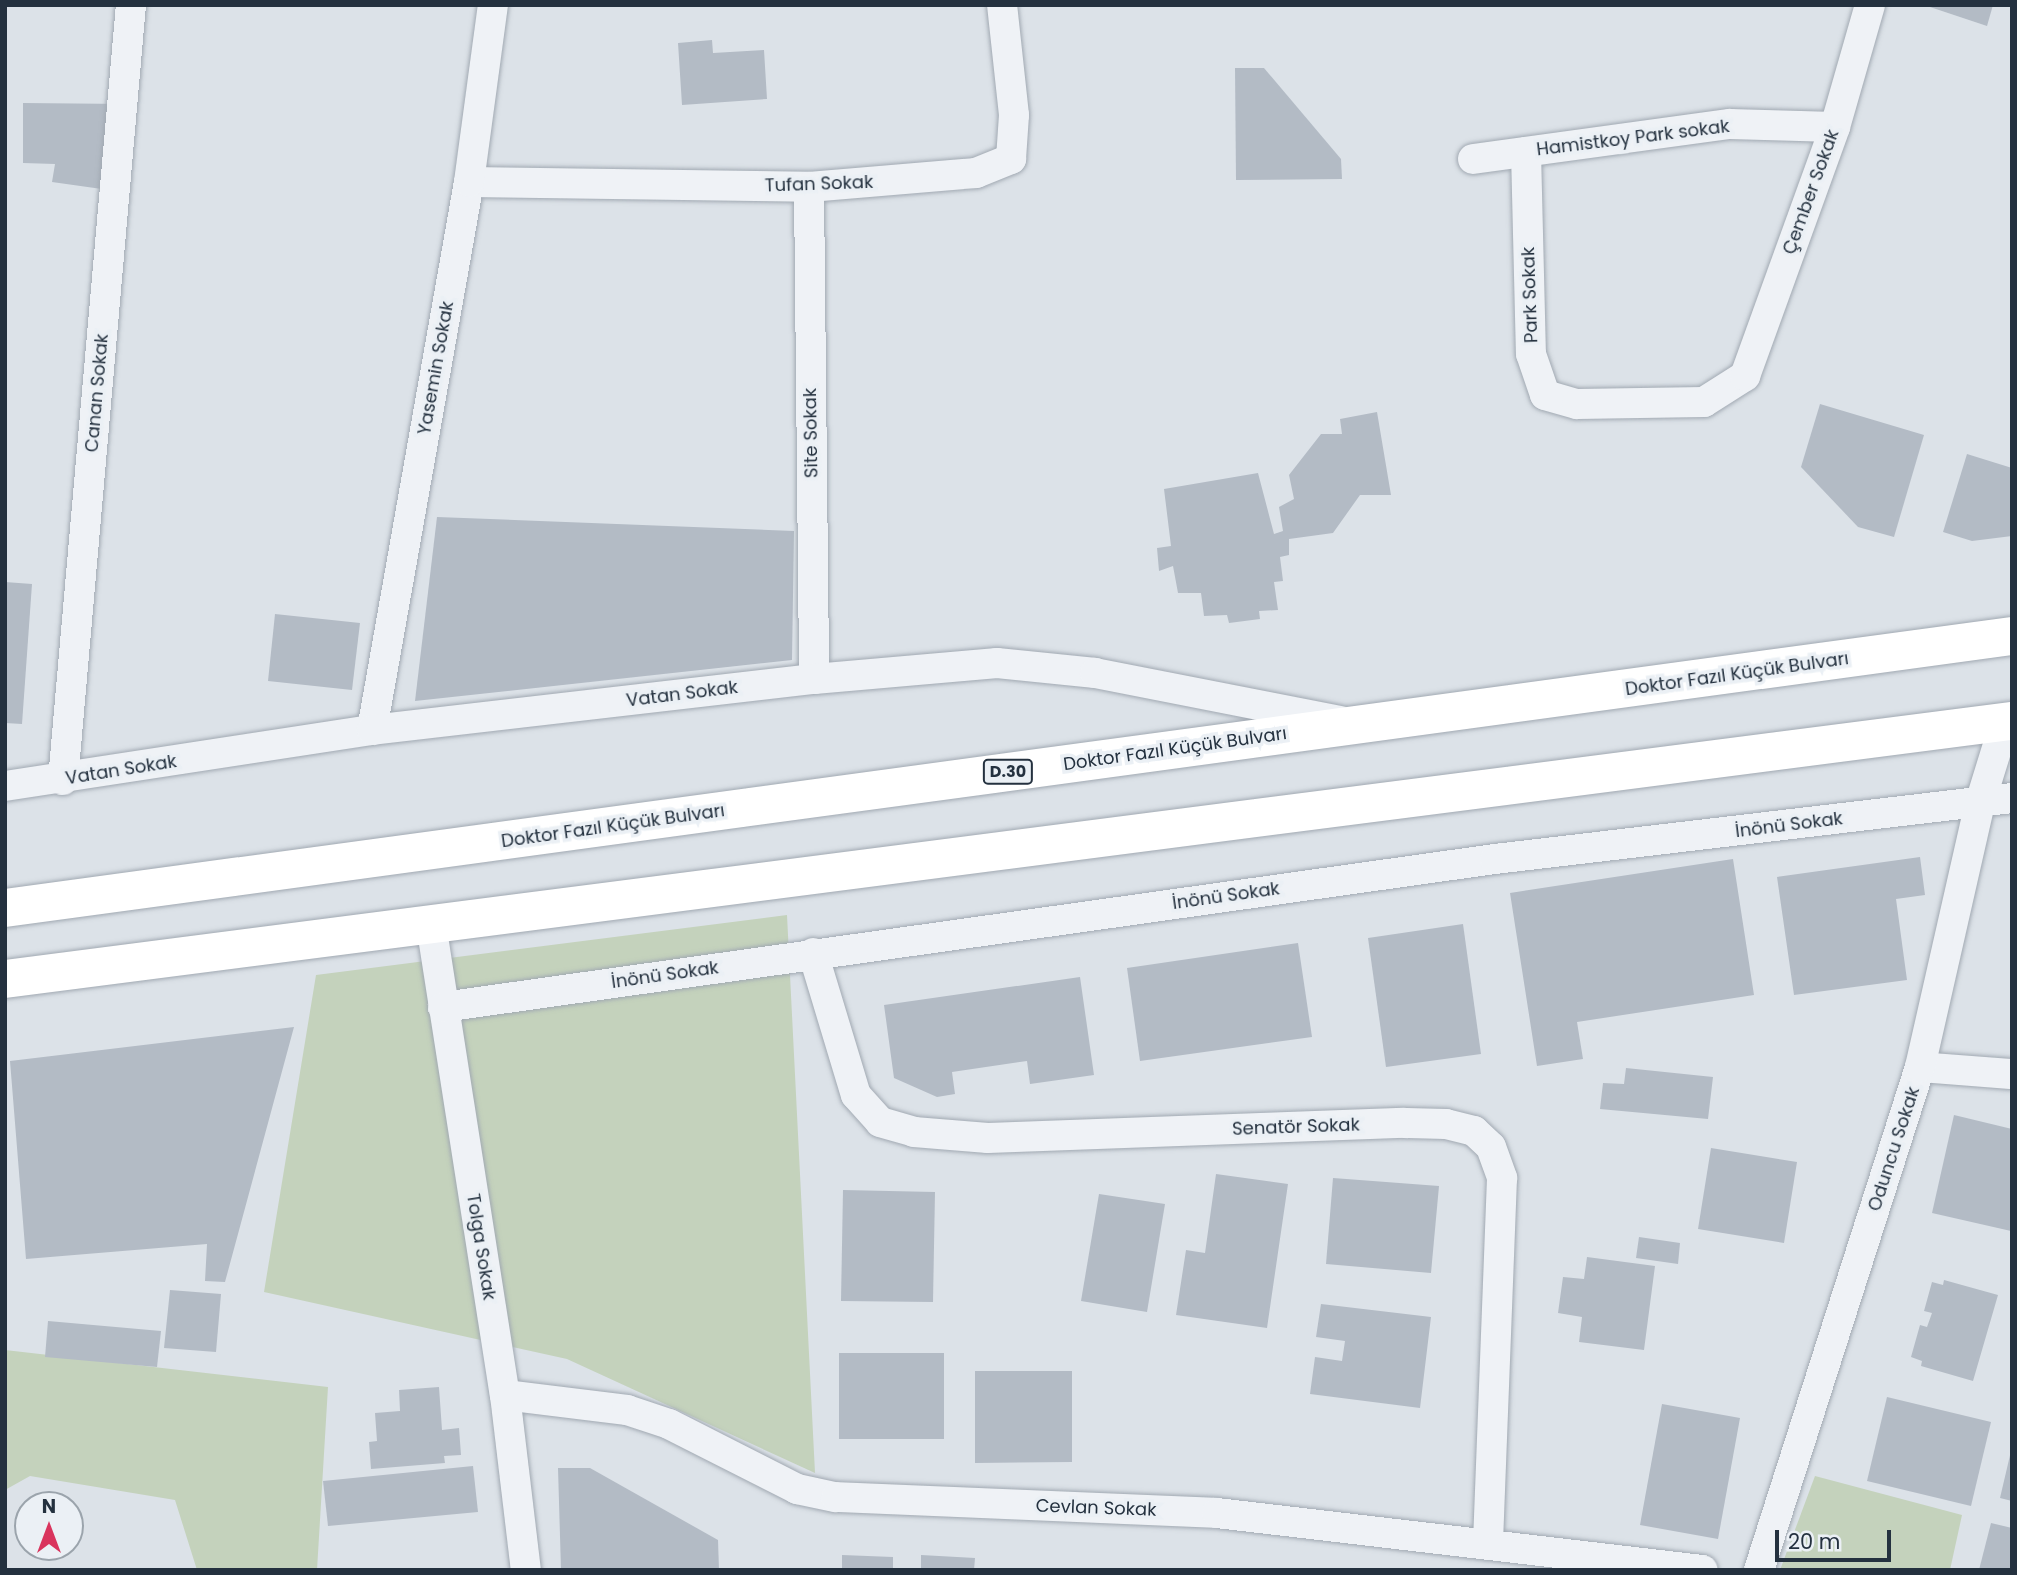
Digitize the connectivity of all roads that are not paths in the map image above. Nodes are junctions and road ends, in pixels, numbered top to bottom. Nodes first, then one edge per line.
1 (131, 5) edge
2 (493, 5) edge
3 (1002, 5) edge
4 (1870, 5) edge
5 (1835, 127) junction
6 (1526, 152) junction
7 (1473, 159) dead end
8 (469, 182) junction
9 (809, 187) junction
10 (1745, 376) joint
11 (2012, 636) edge
12 (814, 679) junction
13 (2008, 722) edge
14 (1359, 724) junction
15 (372, 730) junction
16 (63, 780) junction
17 (5, 786) edge
18 (2012, 799) edge
19 (1980, 803) junction
20 (5, 908) edge
21 (431, 924) junction
22 (813, 953) junction
23 (5, 979) edge
24 (443, 1007) junction
25 (1920, 1067) junction
26 (2012, 1074) edge
27 (505, 1395) junction
28 (1488, 1545) junction
29 (526, 1570) edge
30 (1703, 1570) edge
31 (1759, 1570) edge

1 - 16 street, Canan Sokak
2 - 8 street, Yasemin Sokak
3 - 9 street, Tufan Sokak
4 - 5 street, Çember Sokak
5 - 6 street, Hamistkoy Park sokak
5 - 10 street, Çember Sokak
6 - 7 street, Hamistkoy Park sokak
6 - 10 street, Park Sokak
8 - 9 street, Tufan Sokak
8 - 15 street, Yasemin Sokak
9 - 12 street, Site Sokak
11 - 14 highway, Doktor Fazıl Küçük Bulvarı / D.30
12 - 14 street, Vatan Sokak
12 - 15 street, Vatan Sokak
13 - 19 street, Oduncu Sokak
13 - 21 highway
14 - 20 highway, Doktor Fazıl Küçük Bulvarı / D.30
15 - 16 street, Vatan Sokak
16 - 17 street, Vatan Sokak
18 - 19 street, İnönü Sokak
19 - 22 street, İnönü Sokak
19 - 25 street, Oduncu Sokak
21 - 23 highway
21 - 24 street, Tolga Sokak
22 - 24 street, İnönü Sokak
22 - 28 street, Senatör Sokak
24 - 27 street, Tolga Sokak
25 - 26 street
25 - 31 street, Oduncu Sokak
27 - 28 street, Cevlan Sokak
27 - 29 street, Tolga Sokak
28 - 30 street, Cevlan Sokak

